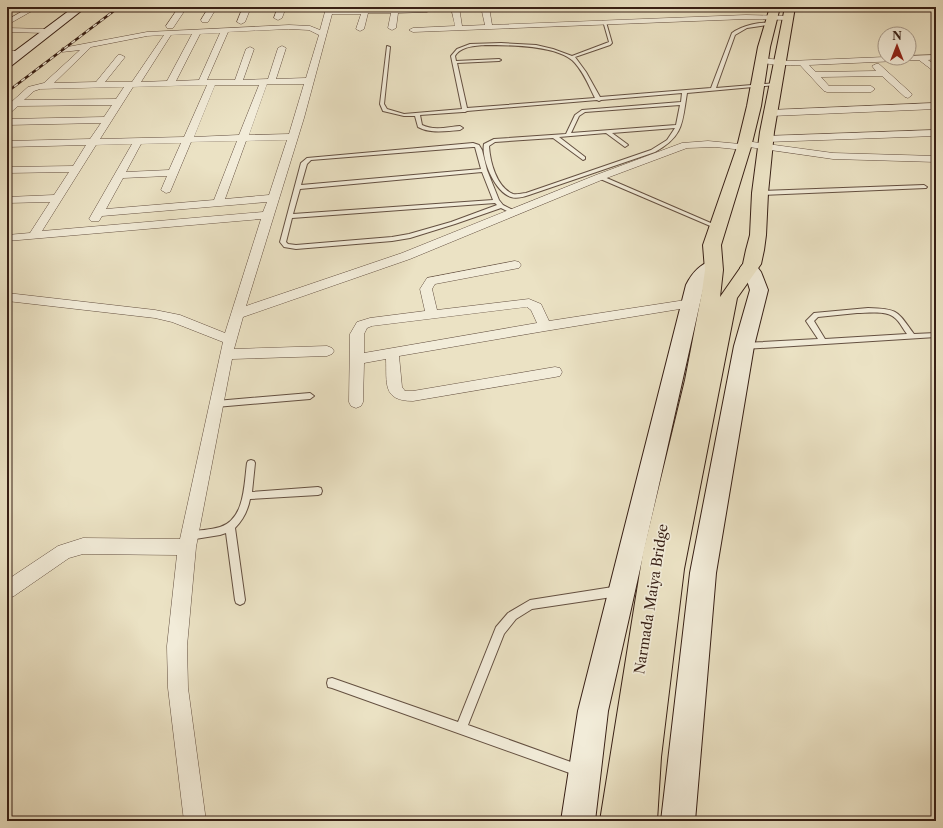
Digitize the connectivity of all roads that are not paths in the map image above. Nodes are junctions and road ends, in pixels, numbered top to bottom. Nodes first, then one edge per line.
1 (35, 7) edge
2 (81, 7) edge
3 (183, 7) edge
4 (213, 7) edge
5 (247, 7) edge
6 (282, 7) edge
7 (455, 7) edge
8 (486, 7) edge
9 (328, 10) edge
10 (395, 10) junction
11 (365, 11) junction
12 (790, 12) edge
13 (773, 16) edge
14 (427, 17) edge
15 (278, 18) dead end
16 (205, 20) dead end
17 (241, 22) dead end
18 (604, 22) junction
19 (7, 23) edge
20 (489, 27) junction
21 (392, 28) dead end
22 (459, 28) junction
23 (169, 29) junction
24 (360, 29) dead end
25 (7, 30) edge
26 (225, 30) junction
27 (413, 30) dead end
28 (47, 31) junction
29 (197, 32) junction
30 (323, 34) junction
31 (89, 45) junction
32 (388, 47) dead end
33 (282, 48) dead end
34 (250, 49) dead end
35 (65, 50) dead end
36 (7, 52) edge
37 (19, 54) junction
38 (121, 57) dead end
39 (572, 57) junction
40 (921, 58) junction
41 (936, 58) edge
42 (499, 60) dead end
43 (762, 60) junction
44 (870, 60) junction
45 (455, 62) junction
46 (802, 62) junction
47 (7, 63) edge
48 (780, 63) junction
49 (936, 70) edge
50 (884, 73) junction
51 (814, 75) junction
52 (310, 81) junction
53 (238, 82) junction
54 (267, 82) junction
55 (207, 83) junction
56 (132, 84) junction
57 (170, 84) junction
58 (776, 84) junction
59 (98, 85) junction
60 (46, 86) junction
61 (757, 86) junction
62 (871, 89) dead end
63 (713, 90) junction
64 (685, 92) junction
65 (908, 95) dead end
66 (599, 100) junction
67 (119, 102) junction
68 (16, 103) junction
69 (683, 103) junction
70 (936, 106) edge
71 (7, 111) edge
72 (465, 111) junction
73 (771, 113) junction
74 (417, 114) junction
75 (107, 120) junction
76 (7, 122) edge
77 (677, 126) junction
78 (460, 128) dead end
79 (608, 132) junction
80 (936, 133) edge
81 (568, 135) junction
82 (554, 136) junction
83 (293, 137) junction
84 (242, 138) junction
85 (188, 140) junction
86 (138, 141) junction
87 (93, 142) junction
88 (766, 143) junction
89 (7, 144) edge
90 (625, 144) dead end
91 (745, 146) junction
92 (583, 158) dead end
93 (936, 159) edge
94 (76, 169) junction
95 (7, 170) edge
96 (484, 170) junction
97 (174, 173) junction
98 (120, 175) junction
99 (600, 177) junction
100 (298, 187) junction
101 (924, 188) dead end
102 (166, 190) dead end
103 (760, 193) junction
104 (57, 198) junction
105 (274, 198) junction
106 (7, 200) edge
107 (496, 201) junction
108 (218, 203) junction
109 (501, 206) junction
110 (513, 212) junction
111 (99, 213) junction
112 (268, 215) junction
113 (290, 216) junction
114 (717, 227) junction
115 (89, 230) junction
116 (34, 235) junction
117 (7, 238) edge
118 (515, 265) dead end
119 (713, 266) joint
120 (749, 268) junction
121 (7, 297) edge
122 (710, 298) junction
123 (238, 314) junction
124 (432, 315) junction
125 (545, 326) junction
126 (936, 335) edge
127 (912, 336) junction
128 (823, 342) junction
129 (744, 346) junction
130 (228, 347) junction
131 (327, 351) dead end
132 (392, 353) junction
133 (357, 360) junction
134 (555, 372) dead end
135 (310, 396) dead end
136 (356, 402) dead end
137 (216, 404) junction
138 (251, 463) dead end
139 (318, 491) dead end
140 (246, 496) junction
141 (230, 526) junction
142 (188, 542) junction
143 (7, 590) edge
144 (622, 591) junction
145 (240, 600) dead end
146 (332, 682) dead end
147 (461, 728) junction
148 (585, 772) junction
149 (195, 821) edge
150 (578, 821) edge
151 (617, 821) edge
152 (640, 821) edge
153 (678, 821) edge

1 - 19 street
2 - 28 street
3 - 23 street
4 - 16 street
5 - 17 street
6 - 15 street
7 - 22 street
8 - 20 street
9 - 11 street
9 - 30 street
10 - 11 street
10 - 14 street
10 - 21 street
11 - 24 street
12 - 13 street
12 - 48 highway
13 - 18 street
13 - 43 highway
13 - 63 lane
14 - 22 street
14 - 27 street
18 - 20 street
18 - 39 lane
20 - 22 street
23 - 29 street
23 - 31 street
23 - 56 street
25 - 28 street
26 - 29 street
26 - 30 street
26 - 55 street
28 - 37 street
29 - 57 street
30 - 52 street
31 - 35 street
31 - 60 street
32 - 74 lane
33 - 54 street
34 - 53 street
36 - 37 street
37 - 47 street
38 - 59 street
39 - 45 lane
39 - 66 lane
40 - 41 street
40 - 44 street
40 - 49 street
42 - 45 lane
43 - 48 street
43 - 61 highway
44 - 46 street
44 - 50 street
45 - 72 lane
46 - 48 street
46 - 51 street
48 - 58 highway
50 - 51 street
50 - 65 street
51 - 62 street
52 - 54 street
52 - 83 street
53 - 54 street
53 - 55 street
54 - 84 street
55 - 57 street
55 - 85 street
56 - 57 street
56 - 59 street
56 - 67 street
58 - 61 lane
58 - 73 highway
59 - 60 street
60 - 68 street
61 - 63 lane
61 - 91 highway
63 - 64 lane
64 - 66 lane
64 - 69 lane
66 - 72 lane
67 - 68 street
67 - 75 street
68 - 71 street
69 - 77 lane
69 - 81 lane
70 - 73 street
72 - 74 lane
73 - 88 highway
74 - 78 lane
75 - 76 street
75 - 87 street
77 - 79 lane
77 - 82 lane
79 - 81 lane
79 - 90 lane
80 - 88 street
81 - 82 lane
82 - 92 lane
83 - 84 street
83 - 105 street
84 - 85 street
84 - 108 street
85 - 86 street
85 - 97 street
86 - 87 street
86 - 98 street
87 - 89 street
87 - 94 street
88 - 91 street
88 - 93 street
88 - 103 highway
91 - 99 street
91 - 114 highway
94 - 95 street
94 - 104 street
96 - 100 lane
96 - 100 lane
96 - 107 lane
97 - 98 street
97 - 102 street
98 - 111 street
99 - 110 street
99 - 114 lane
100 - 113 lane
101 - 103 lane
103 - 120 highway
104 - 106 street
104 - 116 street
105 - 108 street
105 - 112 street
107 - 109 lane
107 - 113 lane
108 - 111 street
109 - 110 lane
109 - 113 lane
110 - 123 street
111 - 115 street
112 - 115 street
112 - 123 street
114 - 119 highway
115 - 116 street
116 - 117 street
118 - 124 street
119 - 122 street
120 - 122 highway
120 - 129 street
121 - 130 street
122 - 125 street
122 - 144 street
122 - 151 highway, Narmada Maiya Bridge
122 - 152 highway
123 - 130 street
124 - 125 street
124 - 133 street
125 - 132 street
126 - 127 lane
127 - 128 lane
127 - 128 lane
128 - 129 lane
129 - 153 street
130 - 131 street
130 - 137 street
132 - 133 street
132 - 134 street
133 - 136 street
135 - 137 lane
137 - 142 street
138 - 140 lane
139 - 140 lane
140 - 141 lane
141 - 142 lane
141 - 145 lane
142 - 143 street
142 - 149 street
144 - 147 lane
144 - 148 street
146 - 147 lane
147 - 148 lane
148 - 150 street

